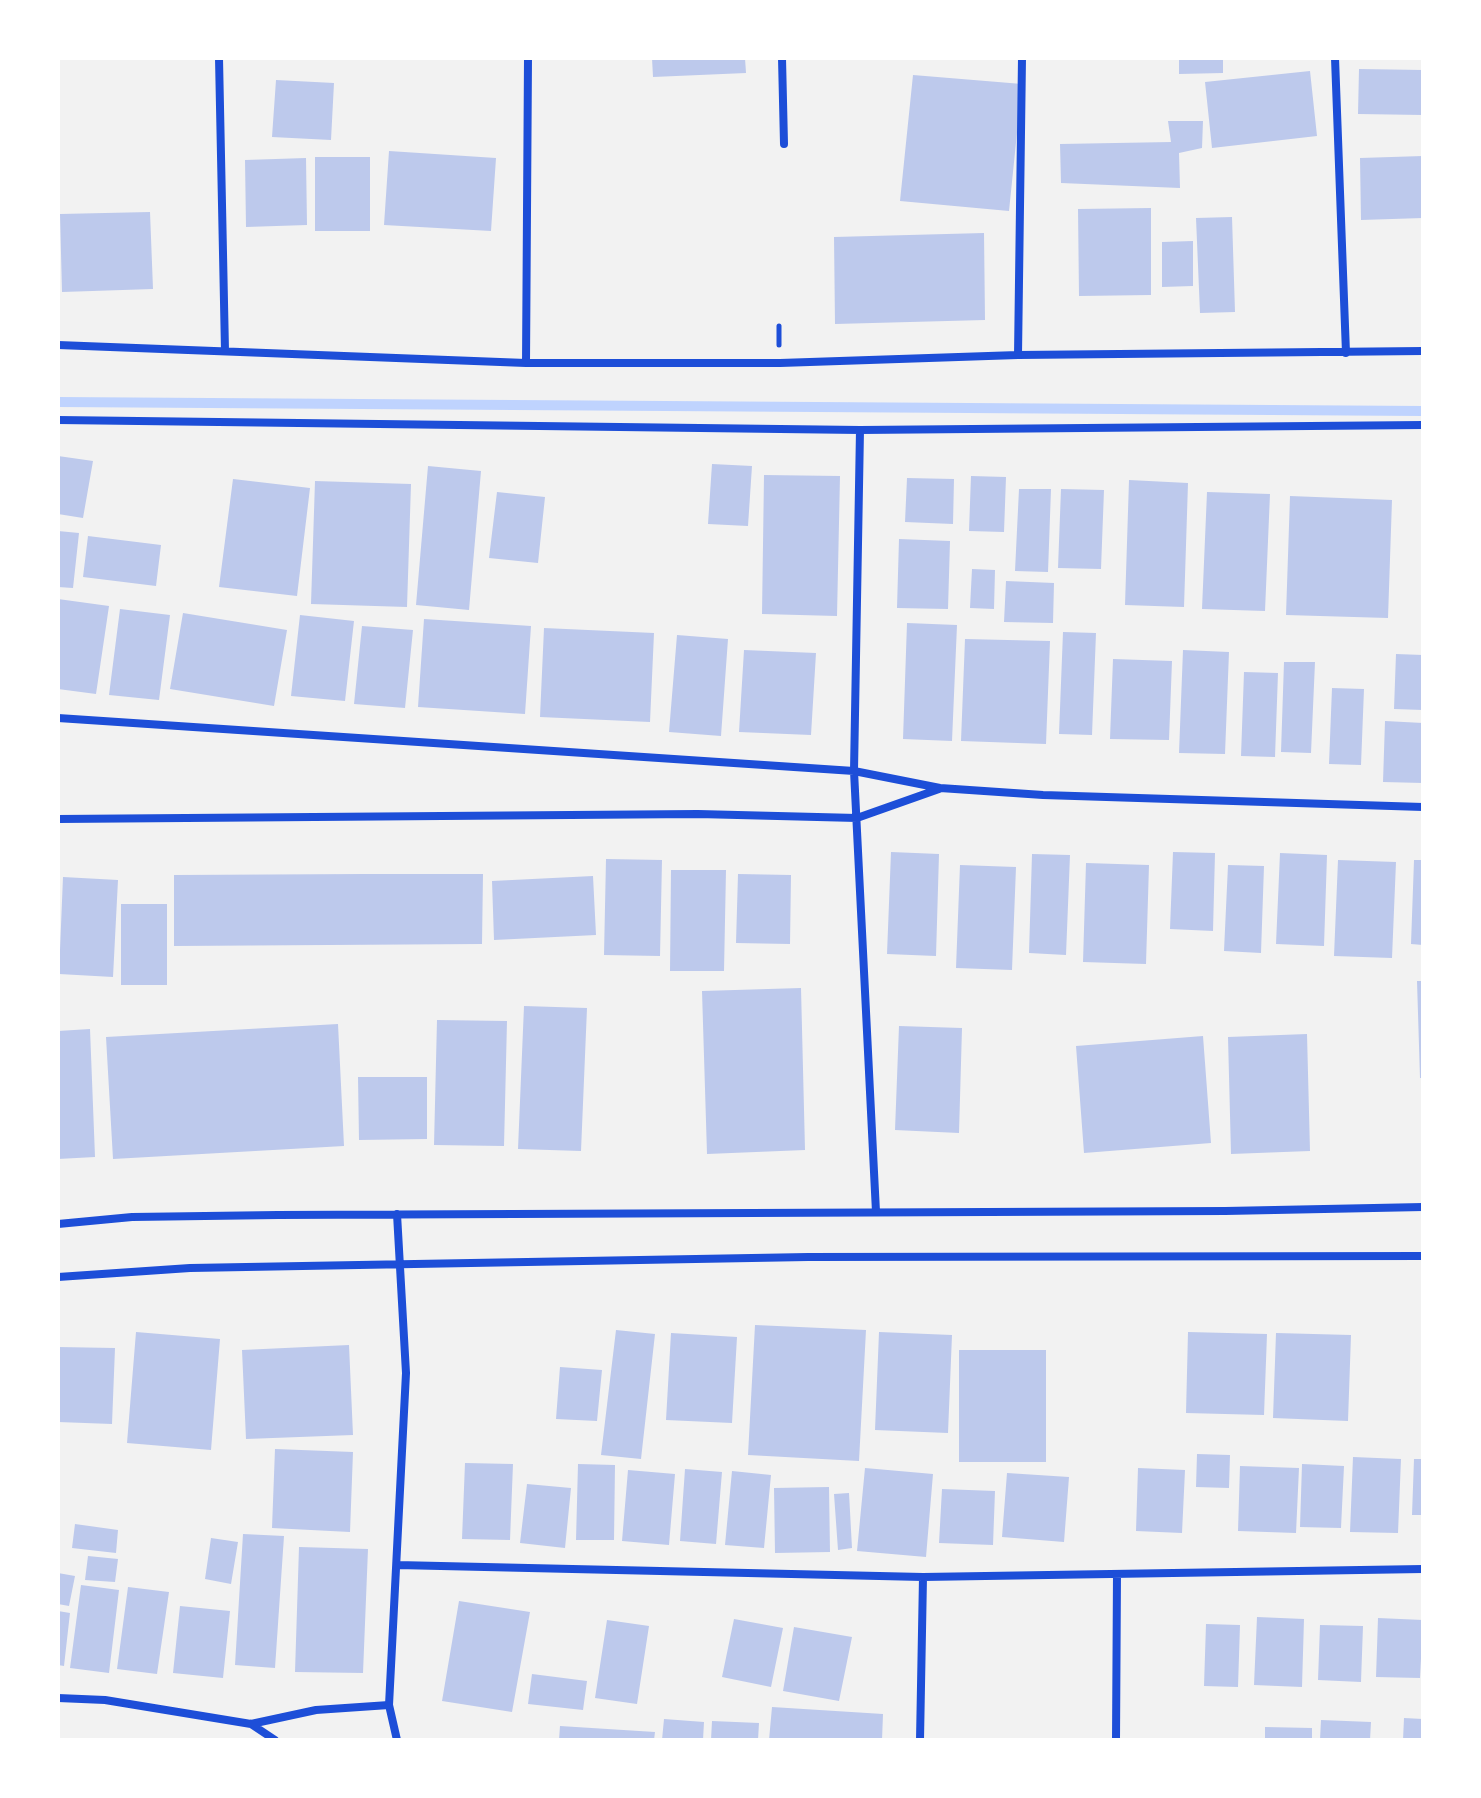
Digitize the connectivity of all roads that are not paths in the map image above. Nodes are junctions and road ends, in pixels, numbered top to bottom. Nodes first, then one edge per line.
1 (219, 58) edge
2 (528, 58) edge
3 (782, 58) edge
4 (1022, 58) edge
5 (1335, 58) edge
6 (784, 144) dead end
7 (58, 345) edge
8 (225, 351) junction
9 (1423, 351) edge
10 (1346, 353) junction
11 (1018, 355) junction
12 (526, 363) junction
13 (58, 420) edge
14 (1423, 425) edge
15 (860, 430) junction
16 (58, 718) edge
17 (854, 771) junction
18 (940, 788) junction
19 (1423, 807) edge
20 (857, 818) junction
21 (58, 819) edge
22 (1423, 1207) edge
23 (876, 1212) junction
24 (397, 1214) junction
25 (58, 1224) edge
26 (1423, 1256) edge
27 (399, 1264) junction
28 (58, 1277) edge
29 (397, 1565) junction
30 (1423, 1569) edge
31 (1117, 1574) junction
32 (923, 1577) junction
33 (58, 1698) edge
34 (389, 1705) junction
35 (251, 1724) junction
36 (275, 1740) edge
37 (397, 1740) edge
38 (920, 1740) edge
39 (1116, 1740) edge

1 - 8 street
2 - 12 street
3 - 6 street
4 - 11 street
5 - 10 street
7 - 8 street
8 - 12 street
9 - 10 street
10 - 11 street
11 - 12 street
13 - 15 street
14 - 15 street
15 - 17 street
16 - 17 street
17 - 18 street
17 - 20 street
18 - 19 street
18 - 20 street
20 - 21 street
20 - 23 street
22 - 23 street
23 - 24 street
24 - 25 street
24 - 27 street
26 - 27 street
27 - 28 street
27 - 29 street
29 - 32 street
29 - 34 street
30 - 31 street
31 - 32 street
31 - 39 street
32 - 38 street
33 - 35 street
34 - 35 street
34 - 37 street
35 - 36 street

